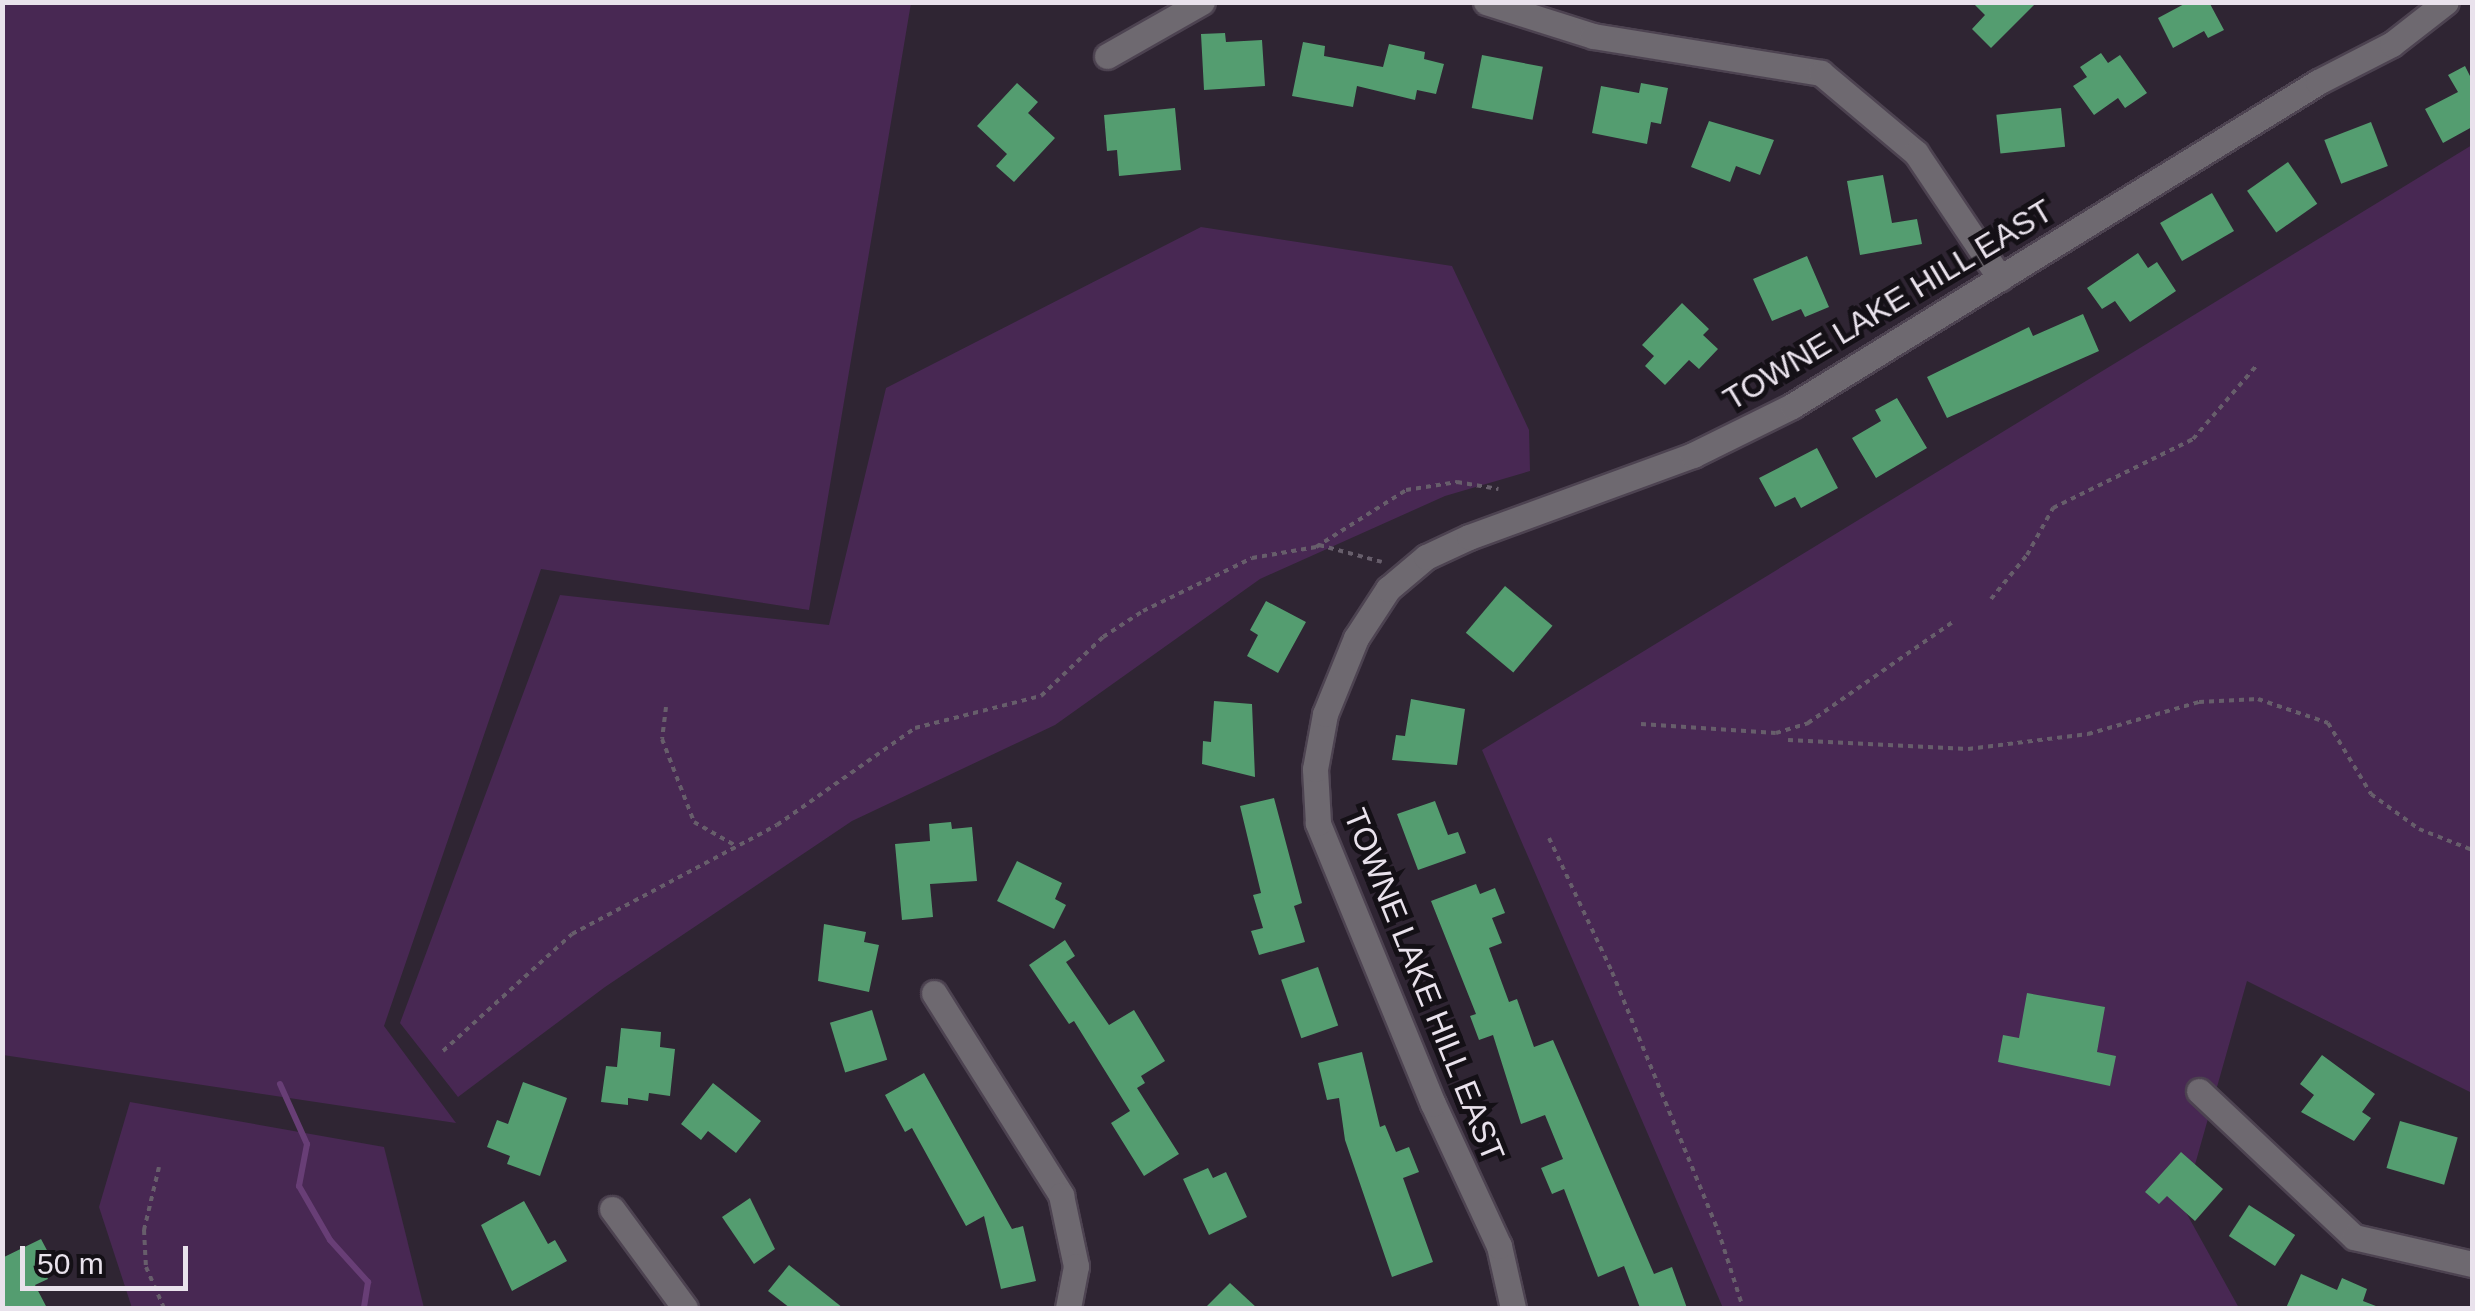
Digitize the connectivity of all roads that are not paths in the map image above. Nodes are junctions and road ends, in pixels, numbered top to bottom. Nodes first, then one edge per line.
1 (1202, 2) edge
2 (1486, 2) edge
3 (2446, 2) edge
4 (1107, 56) dead end
5 (2000, 278) junction
6 (934, 992) dead end
7 (2198, 1091) dead end
8 (612, 1209) dead end
9 (2472, 1264) edge
10 (685, 1308) edge
11 (1068, 1308) edge
12 (1513, 1308) edge

1 - 4 street
2 - 5 street
3 - 5 street, TOWNE LAKE HILL EAST
5 - 12 street, TOWNE LAKE HILL EAST
6 - 11 street
7 - 9 street
8 - 10 street

